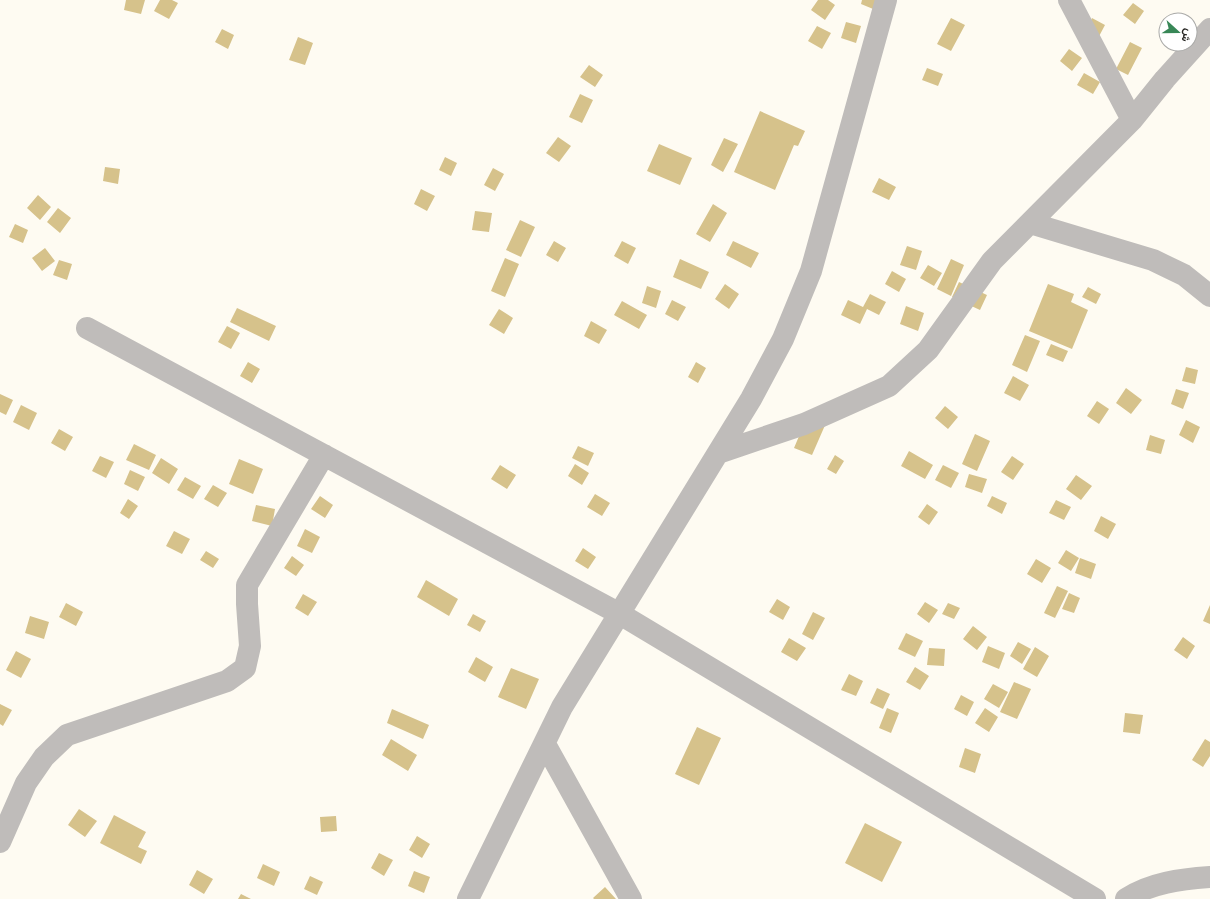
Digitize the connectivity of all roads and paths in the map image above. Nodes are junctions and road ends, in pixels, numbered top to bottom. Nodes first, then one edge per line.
1 (886, 0) edge
2 (1069, 0) edge
3 (1210, 29) edge
4 (1132, 120) junction
5 (1030, 223) junction
6 (1210, 296) edge
7 (87, 328) dead end
8 (718, 453) junction
9 (324, 455) junction
10 (620, 614) junction
11 (545, 744) junction
12 (0, 842) edge
13 (1210, 876) edge
14 (468, 899) edge
15 (631, 899) edge
16 (1096, 899) edge
17 (1126, 899) edge

1 - 8 street
2 - 4 street
3 - 4 street
4 - 5 street
5 - 6 street
5 - 8 street
7 - 9 street
8 - 10 street
9 - 10 street
9 - 12 street
10 - 11 street
10 - 16 street
11 - 14 street
11 - 15 street
13 - 17 street

